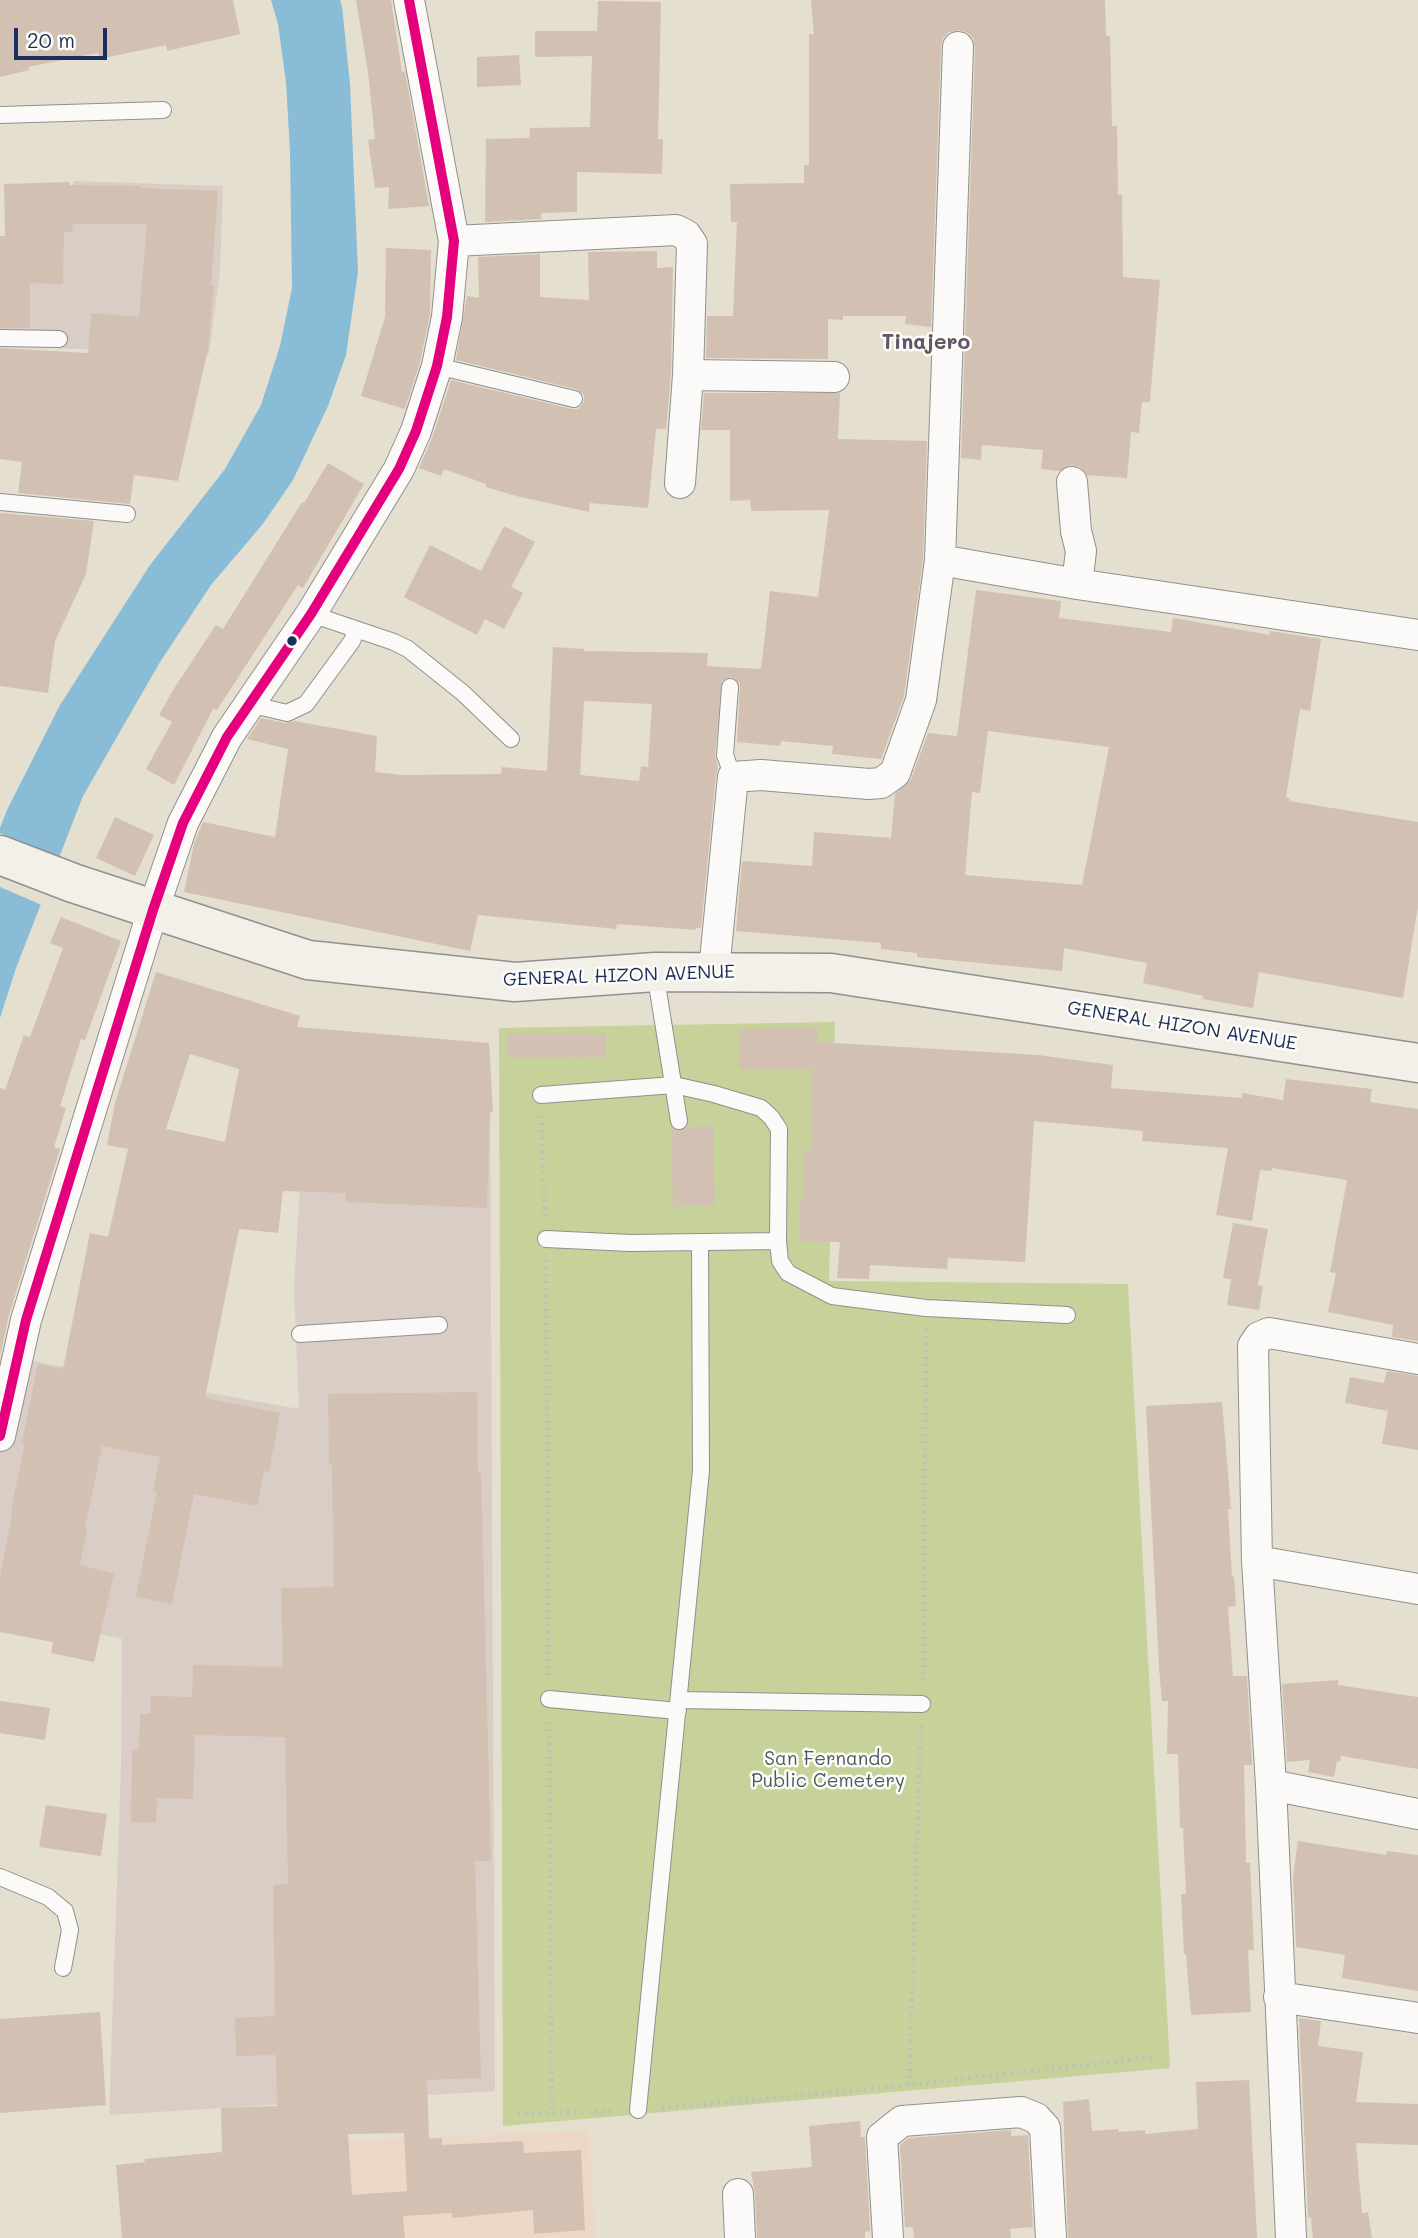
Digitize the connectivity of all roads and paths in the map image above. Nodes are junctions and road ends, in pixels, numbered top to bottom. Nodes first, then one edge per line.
1 (409, 0) edge
2 (958, 47) dead end
3 (163, 110) dead end
4 (0, 116) edge
5 (454, 241) junction
6 (0, 338) edge
7 (59, 339) dead end
8 (437, 366) junction
9 (688, 375) junction
10 (834, 377) dead end
11 (574, 399) dead end
12 (1072, 481) dead end
13 (680, 483) dead end
14 (0, 502) edge
15 (127, 514) dead end
16 (940, 560) junction
17 (1077, 584) junction
18 (311, 614) junction
19 (356, 631) junction
20 (1418, 635) edge
21 (730, 687) dead end
22 (249, 704) junction
23 (511, 739) dead end
24 (733, 777) junction
25 (0, 855) edge
26 (153, 910) junction
27 (714, 971) junction
28 (655, 972) junction
29 (1418, 1063) edge
30 (674, 1085) junction
31 (541, 1095) joint
32 (679, 1121) dead end
33 (546, 1239) junction
34 (778, 1241) junction
35 (700, 1243) junction
36 (1067, 1315) dead end
37 (439, 1325) dead end
38 (300, 1334) dead end
39 (1418, 1359) edge
40 (0, 1436) edge
41 (1257, 1561) junction
42 (1418, 1589) edge
43 (549, 1699) junction
44 (922, 1704) dead end
45 (678, 1705) junction
46 (1271, 1785) junction
47 (1418, 1814) edge
48 (0, 1877) edge
49 (62, 1968) dead end
50 (1279, 1997) junction
51 (1418, 2018) edge
52 (1153, 2057) dead end
53 (638, 2110) junction
54 (552, 2113) junction
55 (518, 2115) dead end
56 (738, 2194) dead end
57 (740, 2238) edge
58 (888, 2238) edge
59 (1051, 2238) edge
60 (1291, 2238) edge

1 - 5 street
2 - 16 street
3 - 4 lane
5 - 8 street
5 - 9 street
6 - 7 lane
8 - 11 lane
8 - 18 street
9 - 10 street
9 - 13 street
12 - 17 street
14 - 15 lane
16 - 17 street
16 - 24 street
17 - 20 street
18 - 19 lane
18 - 22 street
19 - 22 lane
19 - 23 lane
21 - 24 lane
22 - 26 street
24 - 27 street
25 - 26 main road, GENERAL HIZON AVENUE
26 - 28 main road, GENERAL HIZON AVENUE
26 - 40 street
27 - 28 main road, GENERAL HIZON AVENUE
27 - 29 main road, GENERAL HIZON AVENUE
28 - 30 lane
30 - 31 lane
30 - 32 lane
30 - 34 lane
31 - 33 path
33 - 35 lane
33 - 43 path
34 - 35 lane
34 - 36 lane
35 - 45 lane
37 - 38 lane
39 - 41 street
41 - 42 street
41 - 46 street
43 - 45 lane
43 - 54 path
44 - 45 lane
45 - 53 lane
46 - 47 street
46 - 50 street
48 - 49 lane
50 - 51 street
50 - 60 street
52 - 53 path
53 - 54 path
54 - 55 path
56 - 57 street
58 - 59 street

